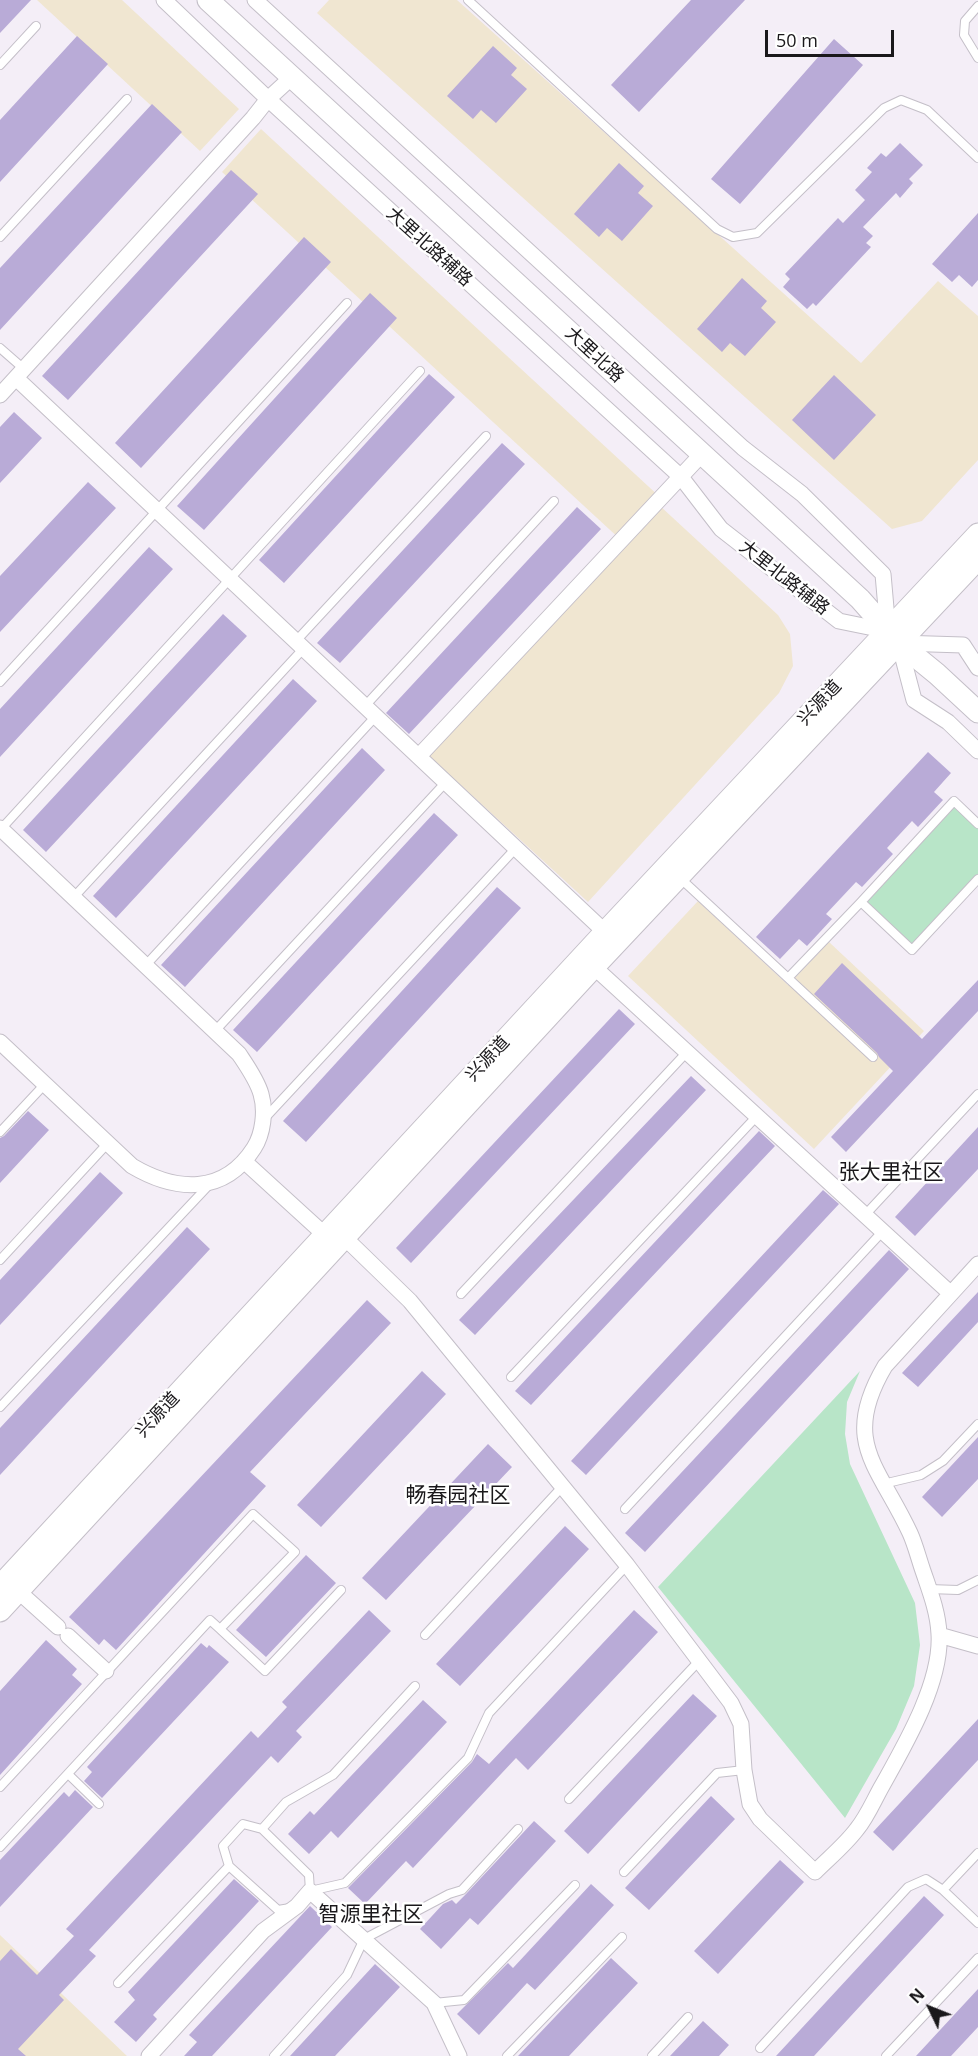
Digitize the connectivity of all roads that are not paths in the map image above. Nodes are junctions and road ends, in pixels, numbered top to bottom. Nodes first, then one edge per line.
1 (164, 0) edge
2 (255, 0) edge
3 (468, 0) edge
4 (218, 3) edge
5 (978, 6) edge
6 (36, 27) dead end
7 (978, 58) edge
8 (0, 64) edge
9 (292, 76) junction
10 (126, 99) dead end
11 (268, 99) junction
12 (978, 158) edge
13 (0, 237) edge
14 (347, 303) dead end
15 (0, 348) edge
16 (420, 371) dead end
17 (20, 374) junction
18 (0, 395) edge
19 (486, 436) dead end
20 (701, 455) junction
21 (681, 477) junction
22 (554, 501) dead end
23 (158, 511) junction
24 (978, 534) edge
25 (978, 559) edge
26 (229, 579) junction
27 (894, 637) junction
28 (300, 645) junction
29 (978, 668) edge
30 (0, 682) edge
31 (371, 711) junction
32 (978, 712) edge
33 (978, 751) edge
34 (419, 756) junction
35 (446, 782) junction
36 (978, 823) edge
37 (0, 829) edge
38 (516, 848) junction
39 (679, 877) junction
40 (978, 879) edge
41 (74, 898) junction
42 (861, 902) junction
43 (605, 932) junction
44 (145, 966) junction
45 (594, 967) junction
46 (788, 978) junction
47 (215, 1031) junction
48 (0, 1042) edge
49 (687, 1052) junction
50 (873, 1057) dead end
51 (45, 1084) junction
52 (978, 1094) edge
53 (757, 1116) junction
54 (264, 1119) junction
55 (0, 1132) edge
56 (108, 1143) junction
57 (245, 1162) junction
58 (211, 1183) junction
59 (865, 1215) junction
60 (883, 1232) junction
61 (335, 1236) junction
62 (0, 1260) edge
63 (978, 1264) edge
64 (950, 1293) junction
65 (461, 1294) dead end
66 (511, 1377) dead end
67 (0, 1407) edge
68 (978, 1424) edge
69 (883, 1484) junction
70 (562, 1487) junction
71 (625, 1509) dead end
72 (627, 1565) junction
73 (978, 1580) edge
74 (9, 1588) edge
75 (929, 1589) junction
76 (341, 1590) dead end
77 (0, 1611) edge
78 (220, 1629) junction
79 (425, 1635) dead end
80 (939, 1635) junction
81 (978, 1646) edge
82 (699, 1661) junction
83 (106, 1671) junction
84 (415, 1686) dead end
85 (744, 1770) junction
86 (68, 1774) junction
87 (0, 1787) edge
88 (569, 1799) dead end
89 (99, 1804) dead end
90 (262, 1829) junction
91 (518, 1829) dead end
92 (0, 1847) edge
93 (978, 1853) edge
94 (229, 1866) junction
95 (624, 1872) dead end
96 (574, 1885) dead end
97 (943, 1890) junction
98 (310, 1891) junction
99 (297, 1906) junction
100 (978, 1923) edge
101 (622, 1937) dead end
102 (364, 1939) junction
103 (978, 1958) edge
104 (118, 1983) dead end
105 (434, 2003) junction
106 (688, 2017) dead end
107 (760, 2048) dead end
108 (149, 2056) edge
109 (274, 2056) edge
110 (459, 2056) edge
111 (507, 2056) edge
112 (652, 2056) edge
113 (886, 2056) edge

1 - 11 street, 大里北路辅路
2 - 27 street
3 - 12 lane
4 - 9 main road, 大里北路
5 - 7 lane
6 - 8 lane
9 - 11 street
9 - 20 main road, 大里北路
10 - 13 lane
11 - 17 street
11 - 21 street, 大里北路辅路
14 - 23 lane
15 - 17 lane
16 - 26 lane
17 - 18 street
17 - 23 street
19 - 28 lane
20 - 21 street
20 - 27 main road, 大里北路
21 - 27 street, 大里北路辅路
21 - 34 street
22 - 31 lane
23 - 26 street
23 - 30 lane
24 - 27 main road, 兴源道
25 - 27 main road, 兴源道
26 - 28 street
26 - 37 lane
27 - 29 street, 大里北路辅路
27 - 32 main road, 大里北路
27 - 33 street
27 - 39 main road, 兴源道
27 - 43 main road, 兴源道
28 - 31 street
28 - 41 lane
31 - 34 street
31 - 44 lane
34 - 35 street
35 - 38 street
35 - 47 lane
36 - 42 lane
37 - 41 street
38 - 43 street
38 - 54 lane
39 - 45 main road, 兴源道
39 - 46 lane
40 - 42 lane
41 - 44 street
42 - 46 lane
43 - 61 main road, 兴源道
44 - 47 street
45 - 49 street
45 - 61 main road, 兴源道
46 - 50 lane
47 - 54 street
48 - 51 street
49 - 53 street
49 - 65 lane
51 - 55 lane
51 - 56 street
52 - 59 lane
53 - 59 street
53 - 66 lane
54 - 57 street
56 - 58 street
56 - 62 lane
57 - 58 street
57 - 61 street
58 - 67 lane
59 - 60 street
60 - 64 street
60 - 71 lane
61 - 70 street
61 - 74 main road, 兴源道
63 - 64 street
64 - 69 street
68 - 69 lane
69 - 75 street
70 - 72 street
70 - 79 lane
72 - 82 street
72 - 98 lane
73 - 75 lane
74 - 77 main road, 兴源道
74 - 83 street
75 - 80 street
76 - 78 lane
78 - 83 lane
78 - 86 lane
80 - 81 street
80 - 85 street
82 - 85 street
82 - 88 lane
83 - 87 lane
84 - 90 lane
85 - 95 lane
86 - 89 lane
86 - 92 lane
90 - 94 lane
90 - 98 lane
91 - 102 lane
93 - 97 lane
94 - 99 lane
94 - 104 lane
96 - 105 lane
97 - 100 lane
97 - 107 lane
98 - 99 street
98 - 102 street
99 - 108 street
101 - 111 lane
102 - 105 street
102 - 109 lane
103 - 113 lane
105 - 110 street
106 - 112 lane

